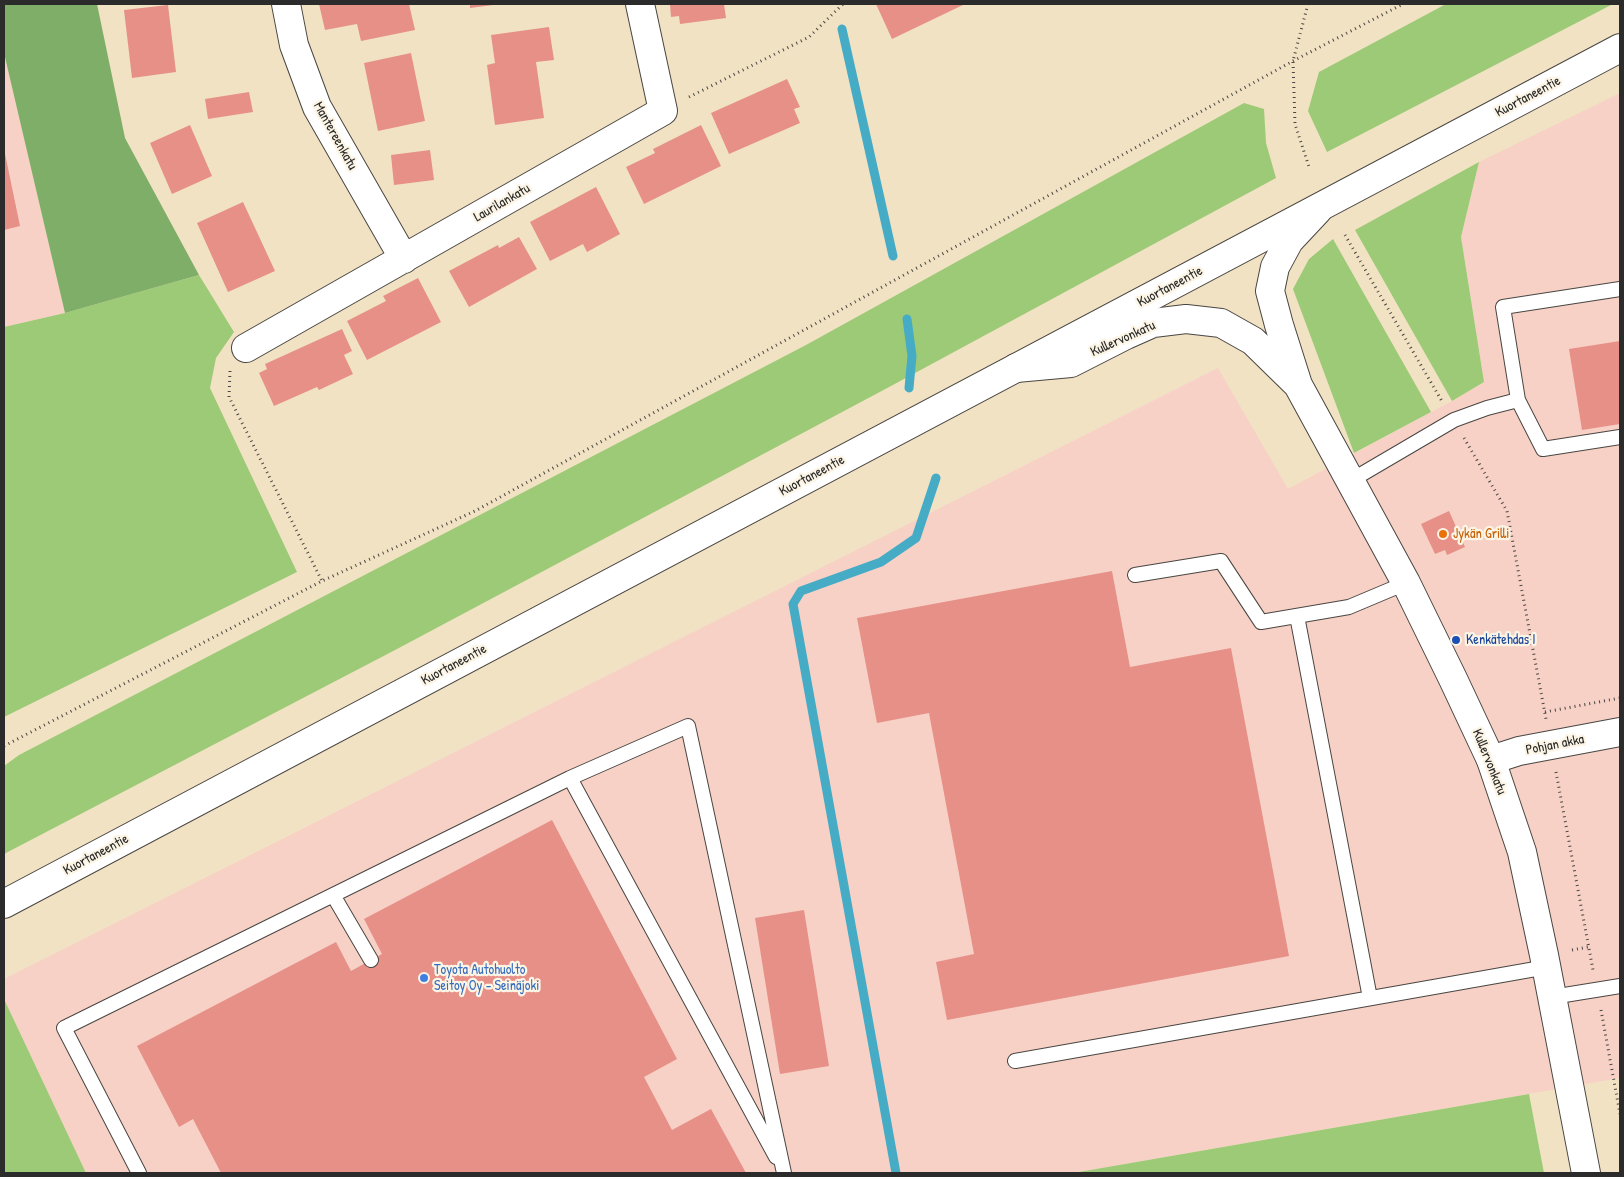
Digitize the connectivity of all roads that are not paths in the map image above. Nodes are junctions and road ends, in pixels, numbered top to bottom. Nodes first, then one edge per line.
1 (286, 4) edge
2 (640, 4) edge
3 (1620, 48) edge
4 (1319, 209) junction
5 (404, 259) junction
6 (1620, 289) edge
7 (246, 348) road end
8 (1016, 368) junction
9 (1298, 385) junction
10 (1518, 400) junction
11 (1620, 437) edge
12 (1350, 481) junction
13 (1136, 575) dead end
14 (1406, 583) junction
15 (1297, 616) junction
16 (1620, 732) edge
17 (1491, 760) junction
18 (570, 778) junction
19 (333, 894) junction
20 (4, 904) edge
21 (371, 960) dead end
22 (1546, 967) junction
23 (1620, 986) edge
24 (1552, 997) junction
25 (1370, 998) junction
26 (1015, 1061) dead end
27 (784, 1172) edge
28 (139, 1173) edge
29 (1586, 1173) edge

1 - 5 main road, Mantereenkatu
2 - 5 main road, Laurilankatu
3 - 4 main road, Kuortaneentie
4 - 8 main road, Kuortaneentie
4 - 9 main road, Kullervonkatu
5 - 7 main road, Laurilankatu
6 - 10 lane
8 - 9 main road, Kullervonkatu
8 - 20 main road, Kuortaneentie
9 - 12 main road, Kullervonkatu
10 - 11 lane
10 - 12 lane
12 - 14 main road, Kullervonkatu
13 - 15 lane
14 - 15 lane
14 - 17 main road, Kullervonkatu
15 - 25 lane
16 - 17 main road, Pohjan akka
17 - 22 main road, Kullervonkatu
18 - 19 lane
18 - 27 lane
18 - 27 lane
19 - 21 lane
19 - 28 lane
22 - 24 main road, Kullervonkatu
22 - 25 lane
23 - 24 lane
24 - 29 main road, Kullervonkatu
25 - 26 lane

